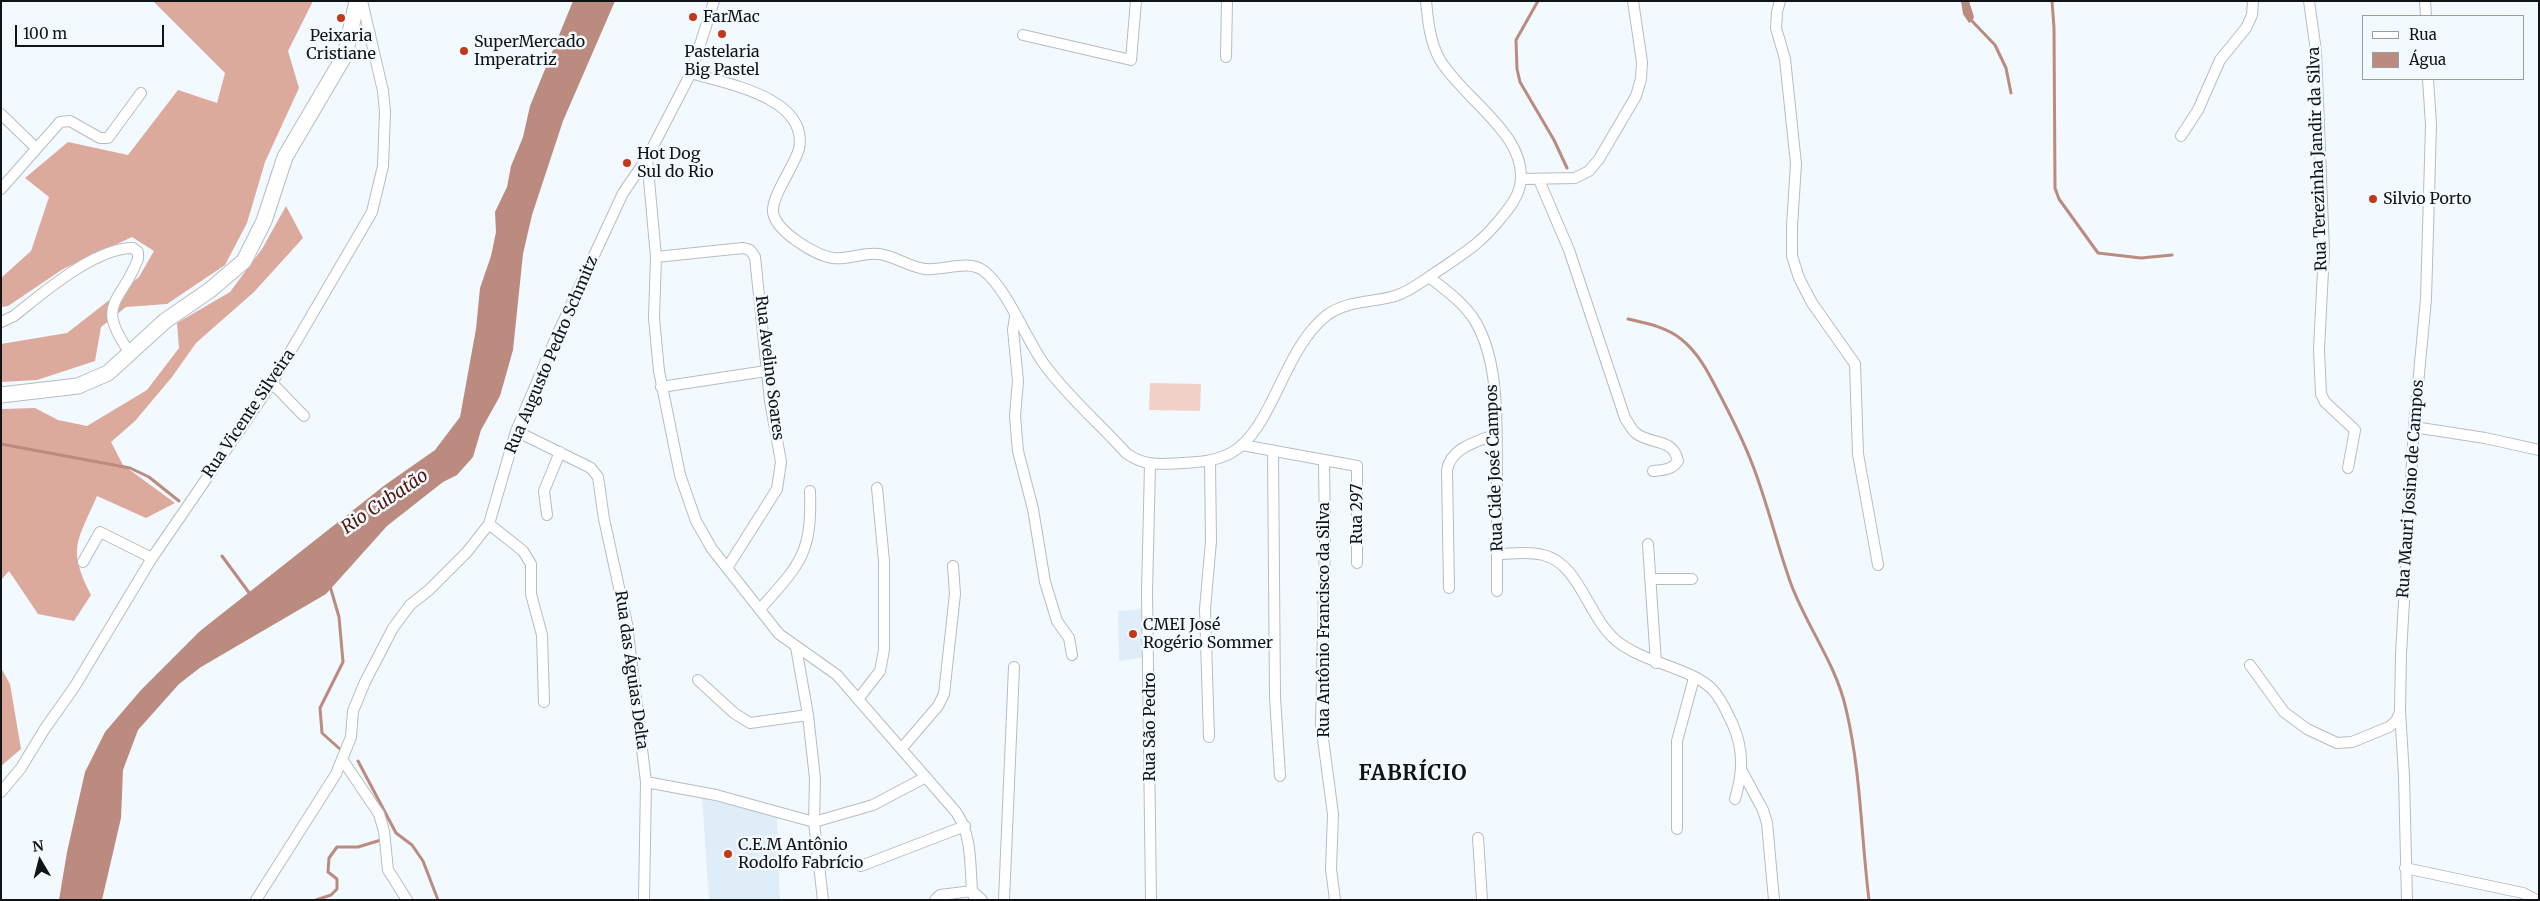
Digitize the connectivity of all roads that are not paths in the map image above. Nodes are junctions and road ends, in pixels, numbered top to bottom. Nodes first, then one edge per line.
1 (356, 1) edge
2 (362, 1) edge
3 (714, 1) edge
4 (1136, 1) edge
5 (1227, 1) edge
6 (1426, 1) edge
7 (1633, 1) edge
8 (1780, 1) edge
9 (2253, 1) edge
10 (2309, 1) edge
11 (2425, 1) edge
12 (2426, 15) edge
13 (1023, 35) dead end
14 (1226, 57) dead end
15 (691, 73) junction
16 (2428, 80) edge
17 (142, 93) dead end
18 (1, 114) edge
19 (2181, 136) dead end
20 (36, 148) junction
21 (647, 158) junction
22 (1521, 179) junction
23 (1539, 180) junction
24 (1, 189) edge
25 (656, 257) junction
26 (1429, 277) junction
27 (1015, 317) junction
28 (1, 322) edge
29 (130, 353) junction
30 (766, 371) junction
31 (272, 383) junction
32 (661, 387) junction
33 (1, 395) edge
34 (304, 416) dead end
35 (2414, 427) junction
36 (516, 431) junction
37 (1496, 434) junction
38 (1242, 445) junction
39 (2539, 450) edge
40 (1273, 451) junction
41 (560, 452) junction
42 (1324, 460) junction
43 (1210, 461) junction
44 (1150, 465) junction
45 (2348, 468) dead end
46 (1653, 471) dead end
47 (877, 488) dead end
48 (810, 491) dead end
49 (547, 515) dead end
50 (488, 524) junction
51 (1648, 544) dead end
52 (1497, 554) junction
53 (152, 558) junction
54 (83, 562) dead end
55 (1357, 563) dead end
56 (1878, 565) dead end
57 (953, 566) dead end
58 (727, 568) junction
59 (1650, 579) junction
60 (1692, 579) dead end
61 (1448, 588) dead end
62 (1498, 591) dead end
63 (761, 608) junction
64 (796, 647) junction
65 (1072, 655) dead end
66 (1656, 663) junction
67 (2250, 665) dead end
68 (1014, 667) dead end
69 (1694, 678) junction
70 (698, 680) dead end
71 (859, 698) junction
72 (544, 702) dead end
73 (2400, 711) junction
74 (808, 715) junction
75 (1209, 737) dead end
76 (902, 748) junction
77 (342, 759) junction
78 (1742, 770) junction
79 (1280, 776) dead end
80 (926, 777) junction
81 (646, 782) junction
82 (1, 792) edge
83 (1735, 799) dead end
84 (814, 822) junction
85 (966, 826) junction
86 (1676, 829) dead end
87 (1478, 838) dead end
88 (861, 866) dead end
89 (2405, 868) junction
90 (973, 895) edge
91 (256, 900) edge
92 (407, 900) edge
93 (644, 900) edge
94 (823, 900) edge
95 (935, 900) edge
96 (982, 900) edge
97 (1004, 900) edge
98 (1151, 900) edge
99 (1335, 900) edge
100 (1482, 900) edge
101 (1774, 900) edge
102 (2407, 900) edge
103 (2536, 900) edge

1 - 29 main road
2 - 31 street, Rua Vicente Silveira
3 - 15 street, Rua Augusto Pedro Schmitz
4 - 13 street
5 - 14 street
6 - 22 street
7 - 23 street
8 - 56 street
9 - 19 street
10 - 45 street, Rua Terezinha Jandir da Silva
11 - 12 street
15 - 21 street, Rua Augusto Pedro Schmitz
15 - 27 street
16 - 35 street, Rua Mauri Josino de Campos
17 - 20 street
18 - 20 street
20 - 24 street
21 - 25 street
21 - 36 street, Rua Augusto Pedro Schmitz
22 - 23 street
22 - 26 street
23 - 46 street
25 - 30 street, Rua Avelino Soares
25 - 32 street
26 - 37 street, Rua Cide José Campos
26 - 38 street
27 - 44 street
27 - 65 street
28 - 29 street
29 - 33 main road
30 - 32 street
30 - 58 street, Rua Avelino Soares
31 - 34 street
31 - 53 street, Rua Vicente Silveira
32 - 58 street
35 - 39 street
35 - 73 street, Rua Mauri Josino de Campos
36 - 41 street, Rua das Águias Delta
36 - 50 street, Rua Augusto Pedro Schmitz
37 - 52 street, Rua Cide José Campos
37 - 61 street
38 - 40 street
38 - 43 street
40 - 42 street
40 - 79 street
41 - 49 street
41 - 81 street, Rua das Águias Delta
42 - 55 street, Rua 297
42 - 99 street, Rua Antônio Francisco da Silva
43 - 44 street
43 - 75 street
44 - 98 street, Rua São Pedro
47 - 71 street
48 - 63 street
50 - 72 street
50 - 77 street, Rua Augusto Pedro Schmitz
51 - 59 street
52 - 62 street, Rua Cide José Campos
52 - 66 street
53 - 54 street
53 - 82 street, Rua Vicente Silveira
57 - 76 street
58 - 63 street
59 - 60 street
59 - 66 street
63 - 64 street
64 - 71 street
64 - 74 street
66 - 69 street
67 - 73 street
68 - 97 street
69 - 78 street
69 - 86 street
70 - 74 street
71 - 76 street
73 - 89 street, Rua Mauri Josino de Campos
74 - 84 street
76 - 80 street
77 - 91 street, Rua Augusto Pedro Schmitz
77 - 92 street
78 - 83 street
78 - 101 street
80 - 84 street
80 - 85 street
81 - 84 street
81 - 93 street, Rua das Águias Delta
84 - 94 street
85 - 88 street
85 - 90 street
87 - 100 street
89 - 102 street, Rua Mauri Josino de Campos
89 - 103 street
90 - 95 street
90 - 96 street

